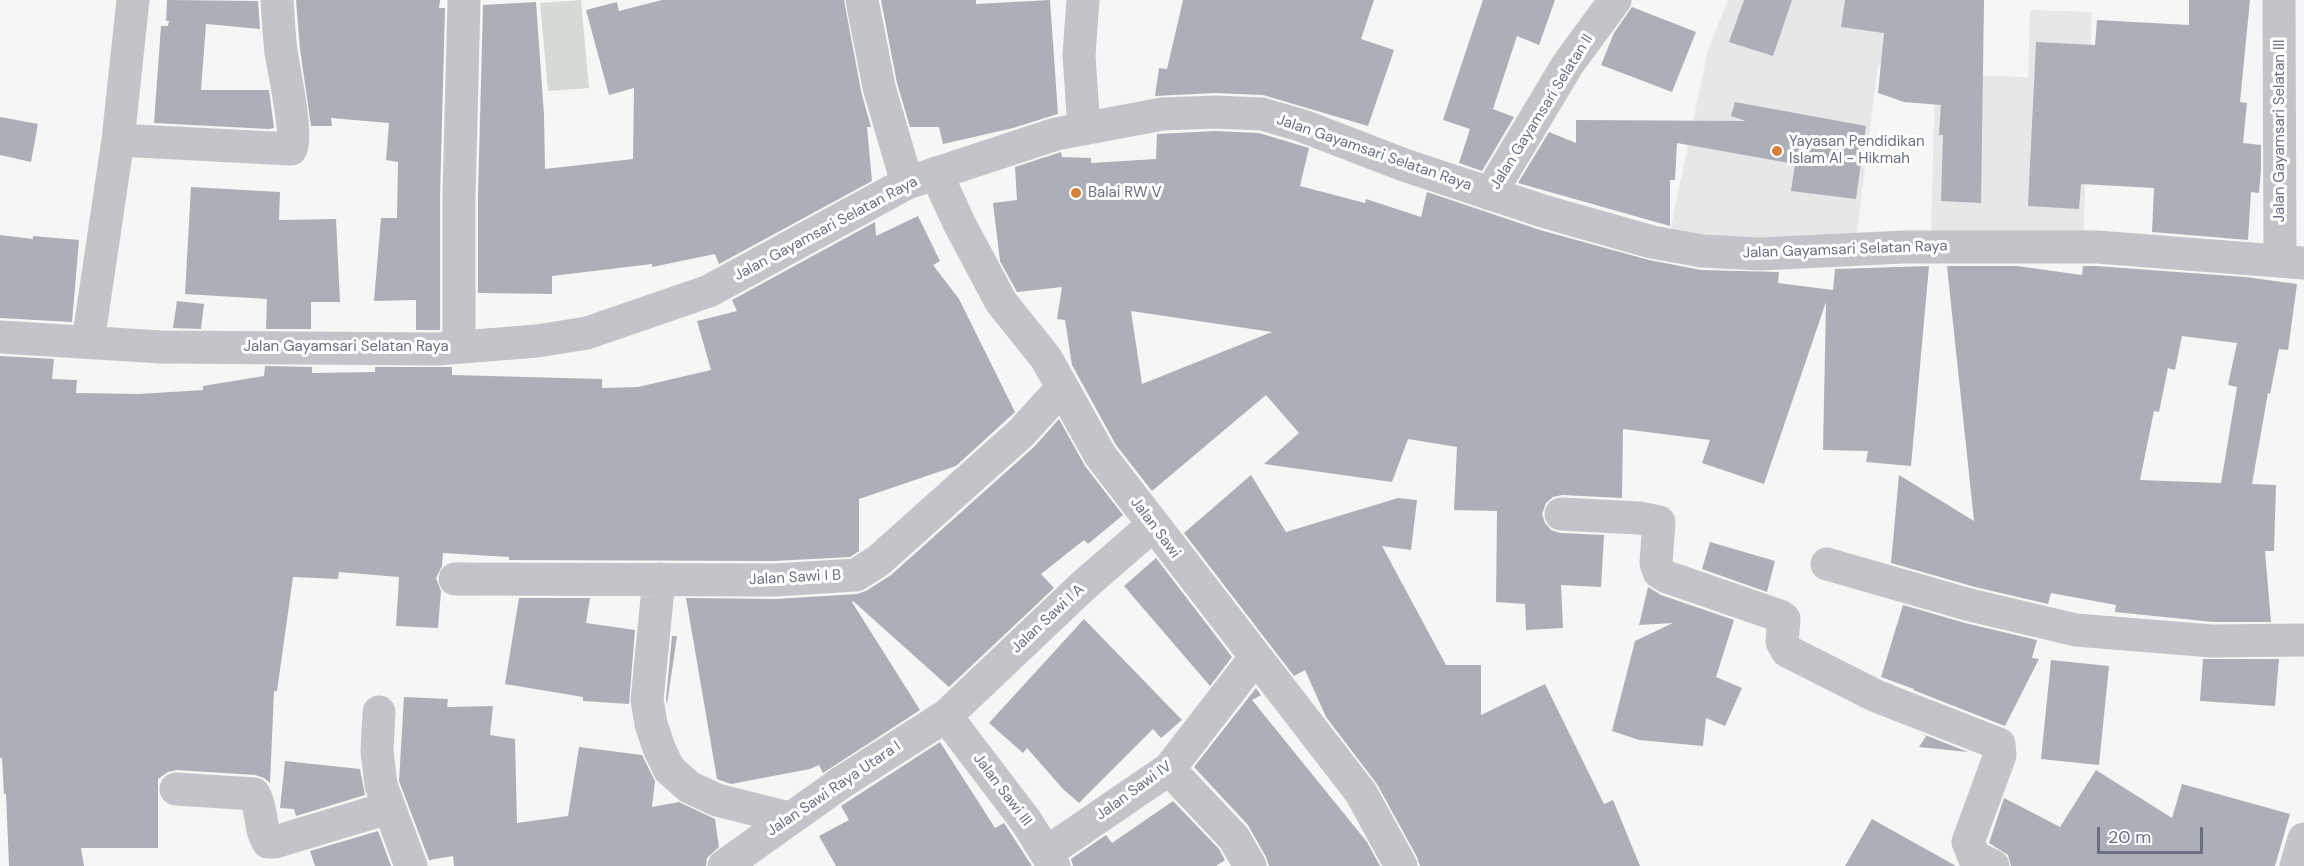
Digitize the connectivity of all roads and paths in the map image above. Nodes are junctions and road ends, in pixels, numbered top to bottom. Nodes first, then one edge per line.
1 (134, 0) edge
2 (277, 0) edge
3 (464, 0) edge
4 (862, 0) edge
5 (1083, 0) edge
6 (1615, 0) edge
7 (2279, 0) edge
8 (1084, 129) junction
9 (118, 140) junction
10 (921, 178) junction
11 (1490, 194) junction
12 (2292, 262) edge
13 (0, 337) edge
14 (88, 342) junction
15 (459, 347) junction
16 (1062, 388) junction
17 (1561, 514) dead end
18 (1153, 525) junction
19 (1827, 564) dead end
20 (455, 579) dead end
21 (659, 579) junction
22 (2304, 640) edge
23 (1255, 658) junction
24 (379, 712) dead end
25 (946, 716) junction
26 (1169, 769) junction
27 (176, 789) dead end
28 (388, 808) junction
29 (789, 818) junction
30 (2304, 840) edge
31 (1050, 860) edge
32 (411, 866) edge
33 (724, 866) edge
34 (1250, 866) edge
35 (1401, 866) edge
36 (1993, 866) edge
37 (2296, 866) edge

1 - 9 street
2 - 9 street
3 - 15 street
4 - 10 street, Jalan Sawi
5 - 8 street
6 - 11 street, Jalan Gayamsari Selatan II
7 - 12 street, Jalan Gayamsari Selatan III
8 - 10 street, Jalan Gayamsari Selatan Raya
8 - 11 street, Jalan Gayamsari Selatan Raya
9 - 14 street
10 - 15 street, Jalan Gayamsari Selatan Raya
10 - 16 street, Jalan Sawi
11 - 12 street, Jalan Gayamsari Selatan Raya
13 - 14 street, Jalan Gayamsari Selatan Raya
14 - 15 street, Jalan Gayamsari Selatan Raya
16 - 18 street, Jalan Sawi
16 - 21 street, Jalan Sawi I B
17 - 36 street
18 - 23 street, Jalan Sawi
18 - 25 street, Jalan Sawi I A
19 - 22 street
20 - 21 street, Jalan Sawi I B
21 - 29 street
23 - 26 street, Jalan Sawi IV
23 - 35 street, Jalan Sawi
24 - 28 street
25 - 29 street, Jalan Sawi Raya Utara I
25 - 31 street, Jalan Sawi III
26 - 31 street, Jalan Sawi IV
26 - 34 street
27 - 28 street
28 - 32 street
29 - 33 street, Jalan Sawi Raya Utara I
30 - 37 street

